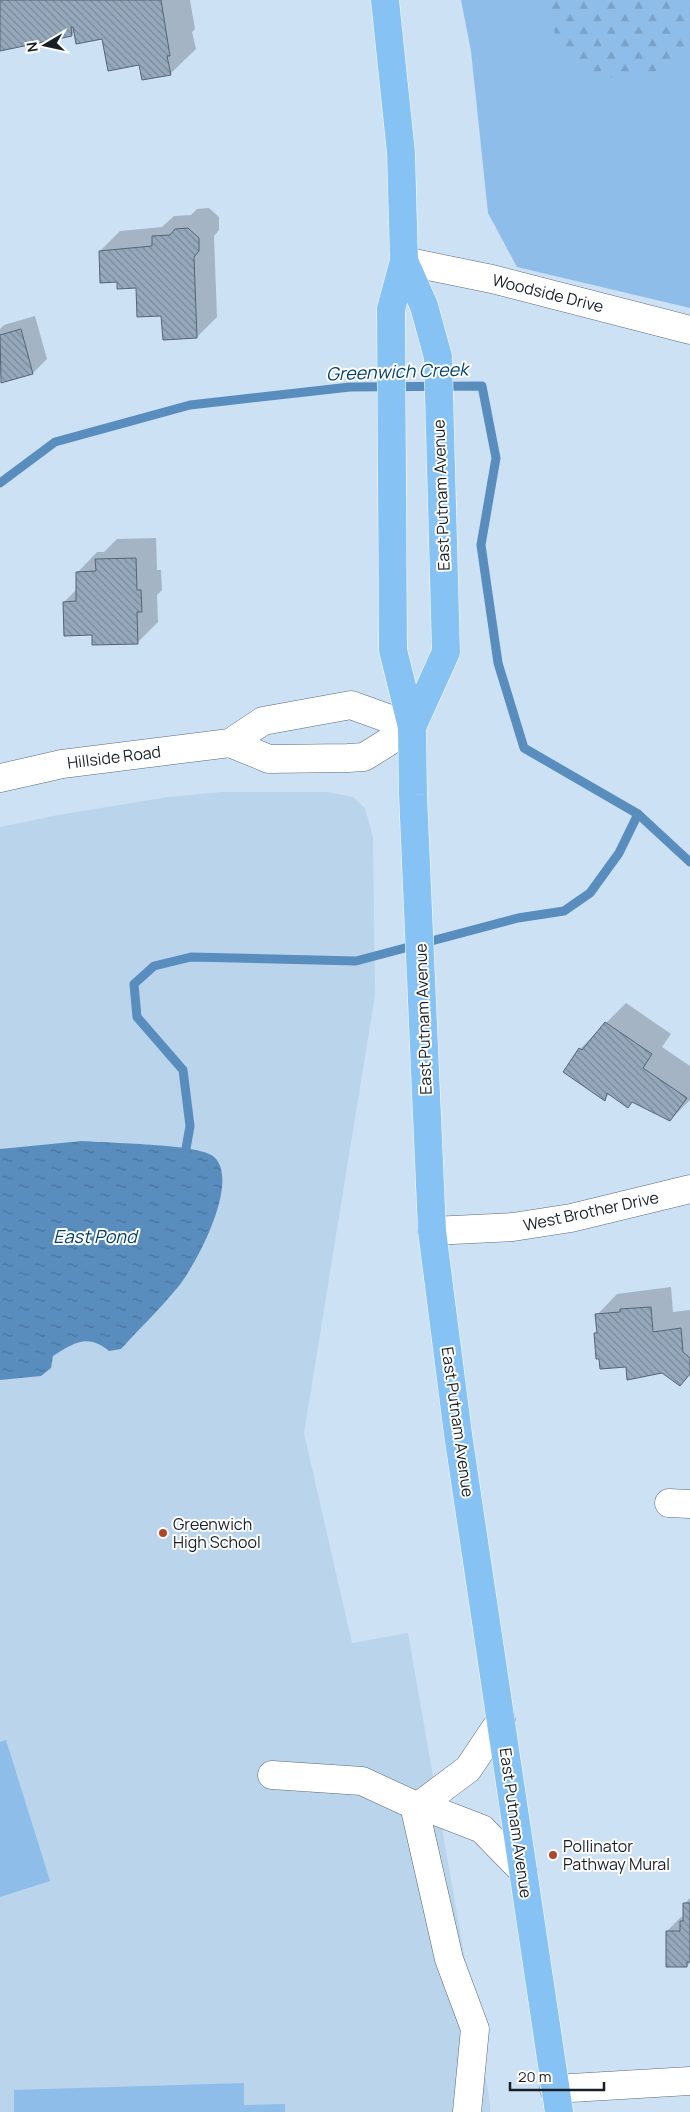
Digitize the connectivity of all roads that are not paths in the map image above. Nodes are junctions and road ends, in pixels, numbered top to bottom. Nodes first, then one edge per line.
1 (385, 0) edge
2 (404, 261) junction
3 (690, 330) edge
4 (412, 727) junction
5 (230, 743) junction
6 (0, 778) edge
7 (690, 1189) edge
8 (432, 1231) junction
9 (501, 1720) junction
10 (272, 1775) dead end
11 (417, 1805) junction
12 (523, 1871) junction
13 (690, 2081) edge
14 (557, 2101) edge
15 (467, 2112) edge

1 - 2 main road, East Putnam Avenue
2 - 3 street, Woodside Drive
2 - 4 main road, East Putnam Avenue
2 - 4 main road, East Putnam Avenue
4 - 5 street, Hillside Road
4 - 5 street, Hillside Road
4 - 8 main road, East Putnam Avenue
5 - 6 street, Hillside Road
7 - 8 street, West Brother Drive
8 - 9 main road, East Putnam Avenue
9 - 11 street
9 - 12 main road, East Putnam Avenue
10 - 11 street
11 - 12 street
11 - 15 street
12 - 14 main road, East Putnam Avenue
13 - 14 street

